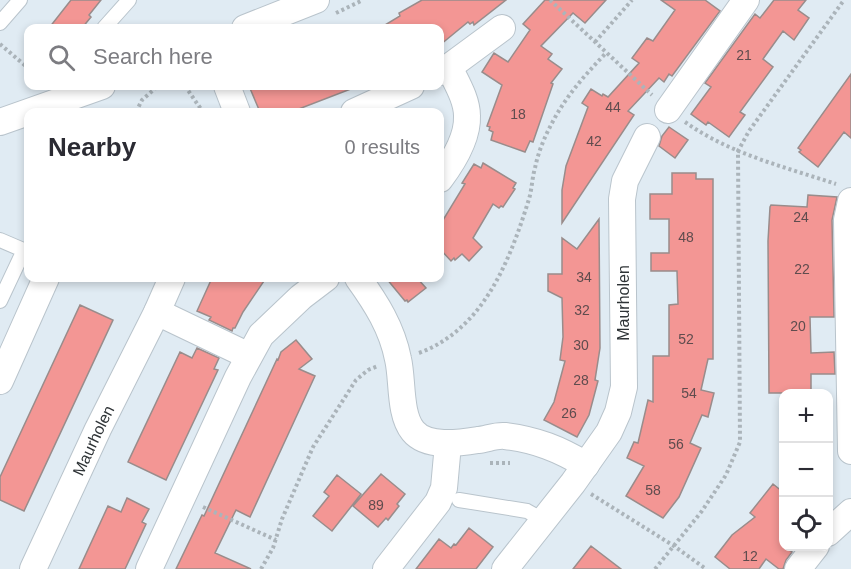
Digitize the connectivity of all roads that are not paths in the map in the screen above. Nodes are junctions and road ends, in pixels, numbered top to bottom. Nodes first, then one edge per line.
1 (20, 0) edge
2 (129, 0) edge
3 (316, 0) edge
4 (746, 0) edge
5 (0, 23) edge
6 (108, 24) edge
7 (255, 24) edge
8 (502, 28) dead end
9 (444, 70) edge
10 (95, 90) edge
11 (229, 90) edge
12 (402, 90) edge
13 (67, 106) edge
14 (235, 108) edge
15 (363, 108) edge
16 (668, 110) dead end
17 (24, 116) edge
18 (0, 122) edge
19 (647, 137) dead end
20 (444, 173) edge
21 (851, 201) edge
22 (0, 240) edge
23 (24, 250) edge
24 (24, 255) edge
25 (44, 282) edge
26 (170, 282) edge
27 (321, 282) edge
28 (361, 282) edge
29 (0, 301) edge
30 (157, 312) junction
31 (249, 356) junction
32 (0, 381) edge
33 (851, 439) edge
34 (448, 444) junction
35 (586, 465) junction
36 (459, 500) dead end
37 (851, 512) edge
38 (543, 520) junction
39 (833, 528) edge
40 (812, 551) edge
41 (33, 569) edge
42 (149, 569) edge
43 (386, 569) edge
44 (505, 569) edge
45 (798, 569) edge

1 - 5 lane
2 - 6 lane
3 - 7 street
4 - 16 street
8 - 9 street
9 - 20 street
10 - 13 street
11 - 14 street
12 - 15 street
17 - 18 street
19 - 35 street, Maurholen
21 - 33 street
22 - 23 lane
24 - 29 lane
25 - 32 street
26 - 30 street, Maurholen
27 - 31 street
28 - 34 street
30 - 31 street
30 - 41 street, Maurholen
31 - 42 street
34 - 35 street
34 - 43 street
35 - 38 street, Maurholen
36 - 38 lane
37 - 39 street
38 - 44 street, Maurholen
40 - 45 street

